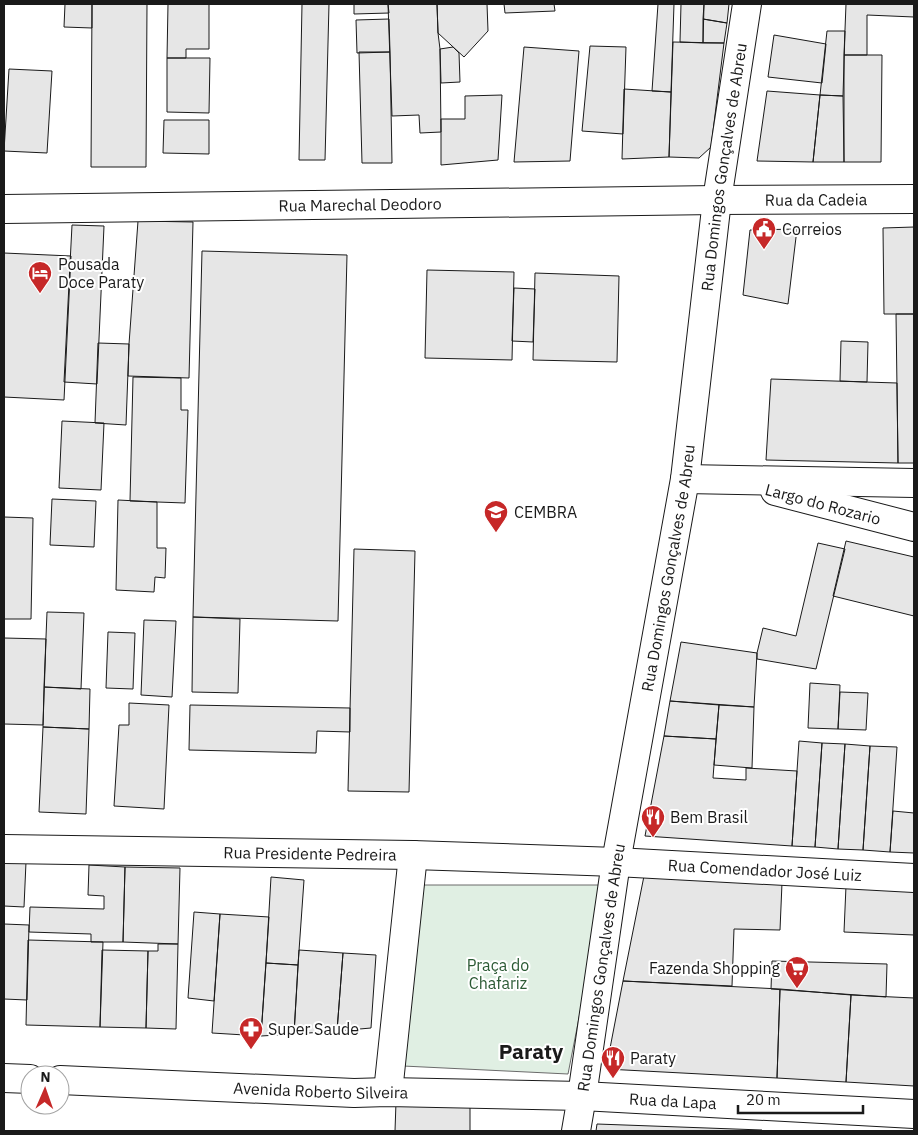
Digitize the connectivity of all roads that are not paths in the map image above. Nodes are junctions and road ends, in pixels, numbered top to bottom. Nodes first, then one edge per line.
1 (746, 4) edge
2 (914, 199) edge
3 (718, 200) junction
4 (4, 209) edge
5 (685, 479) junction
6 (732, 480) junction
7 (914, 483) edge
8 (914, 527) edge
9 (4, 849) edge
10 (413, 855) junction
11 (616, 862) junction
12 (914, 878) edge
13 (4, 1078) edge
14 (20, 1079) edge
15 (70, 1080) edge
16 (388, 1092) junction
17 (582, 1096) junction
18 (914, 1114) edge
19 (576, 1131) edge

1 - 3 street, Rua Domingos Gonçalves de Abreu
2 - 3 street, Rua da Cadeia
3 - 4 street, Rua Marechal Deodoro
3 - 5 street, Rua Domingos Gonçalves de Abreu
5 - 6 street, Largo do Rozario
5 - 11 street, Rua Domingos Gonçalves de Abreu
6 - 7 street, Largo do Rozario
6 - 8 street, Largo do Rozario
9 - 10 street, Rua Presidente Pedreira
10 - 11 street, Rua Presidente Pedreira
10 - 16 street
11 - 12 street, Rua Comendador José Luiz
11 - 17 street, Rua Domingos Gonçalves de Abreu
13 - 14 street
15 - 16 street, Avenida Roberto Silveira
16 - 17 street, Avenida Roberto Silveira
17 - 18 street, Rua da Lapa
17 - 19 street, Rua Domingos Gonçalves de Abreu

